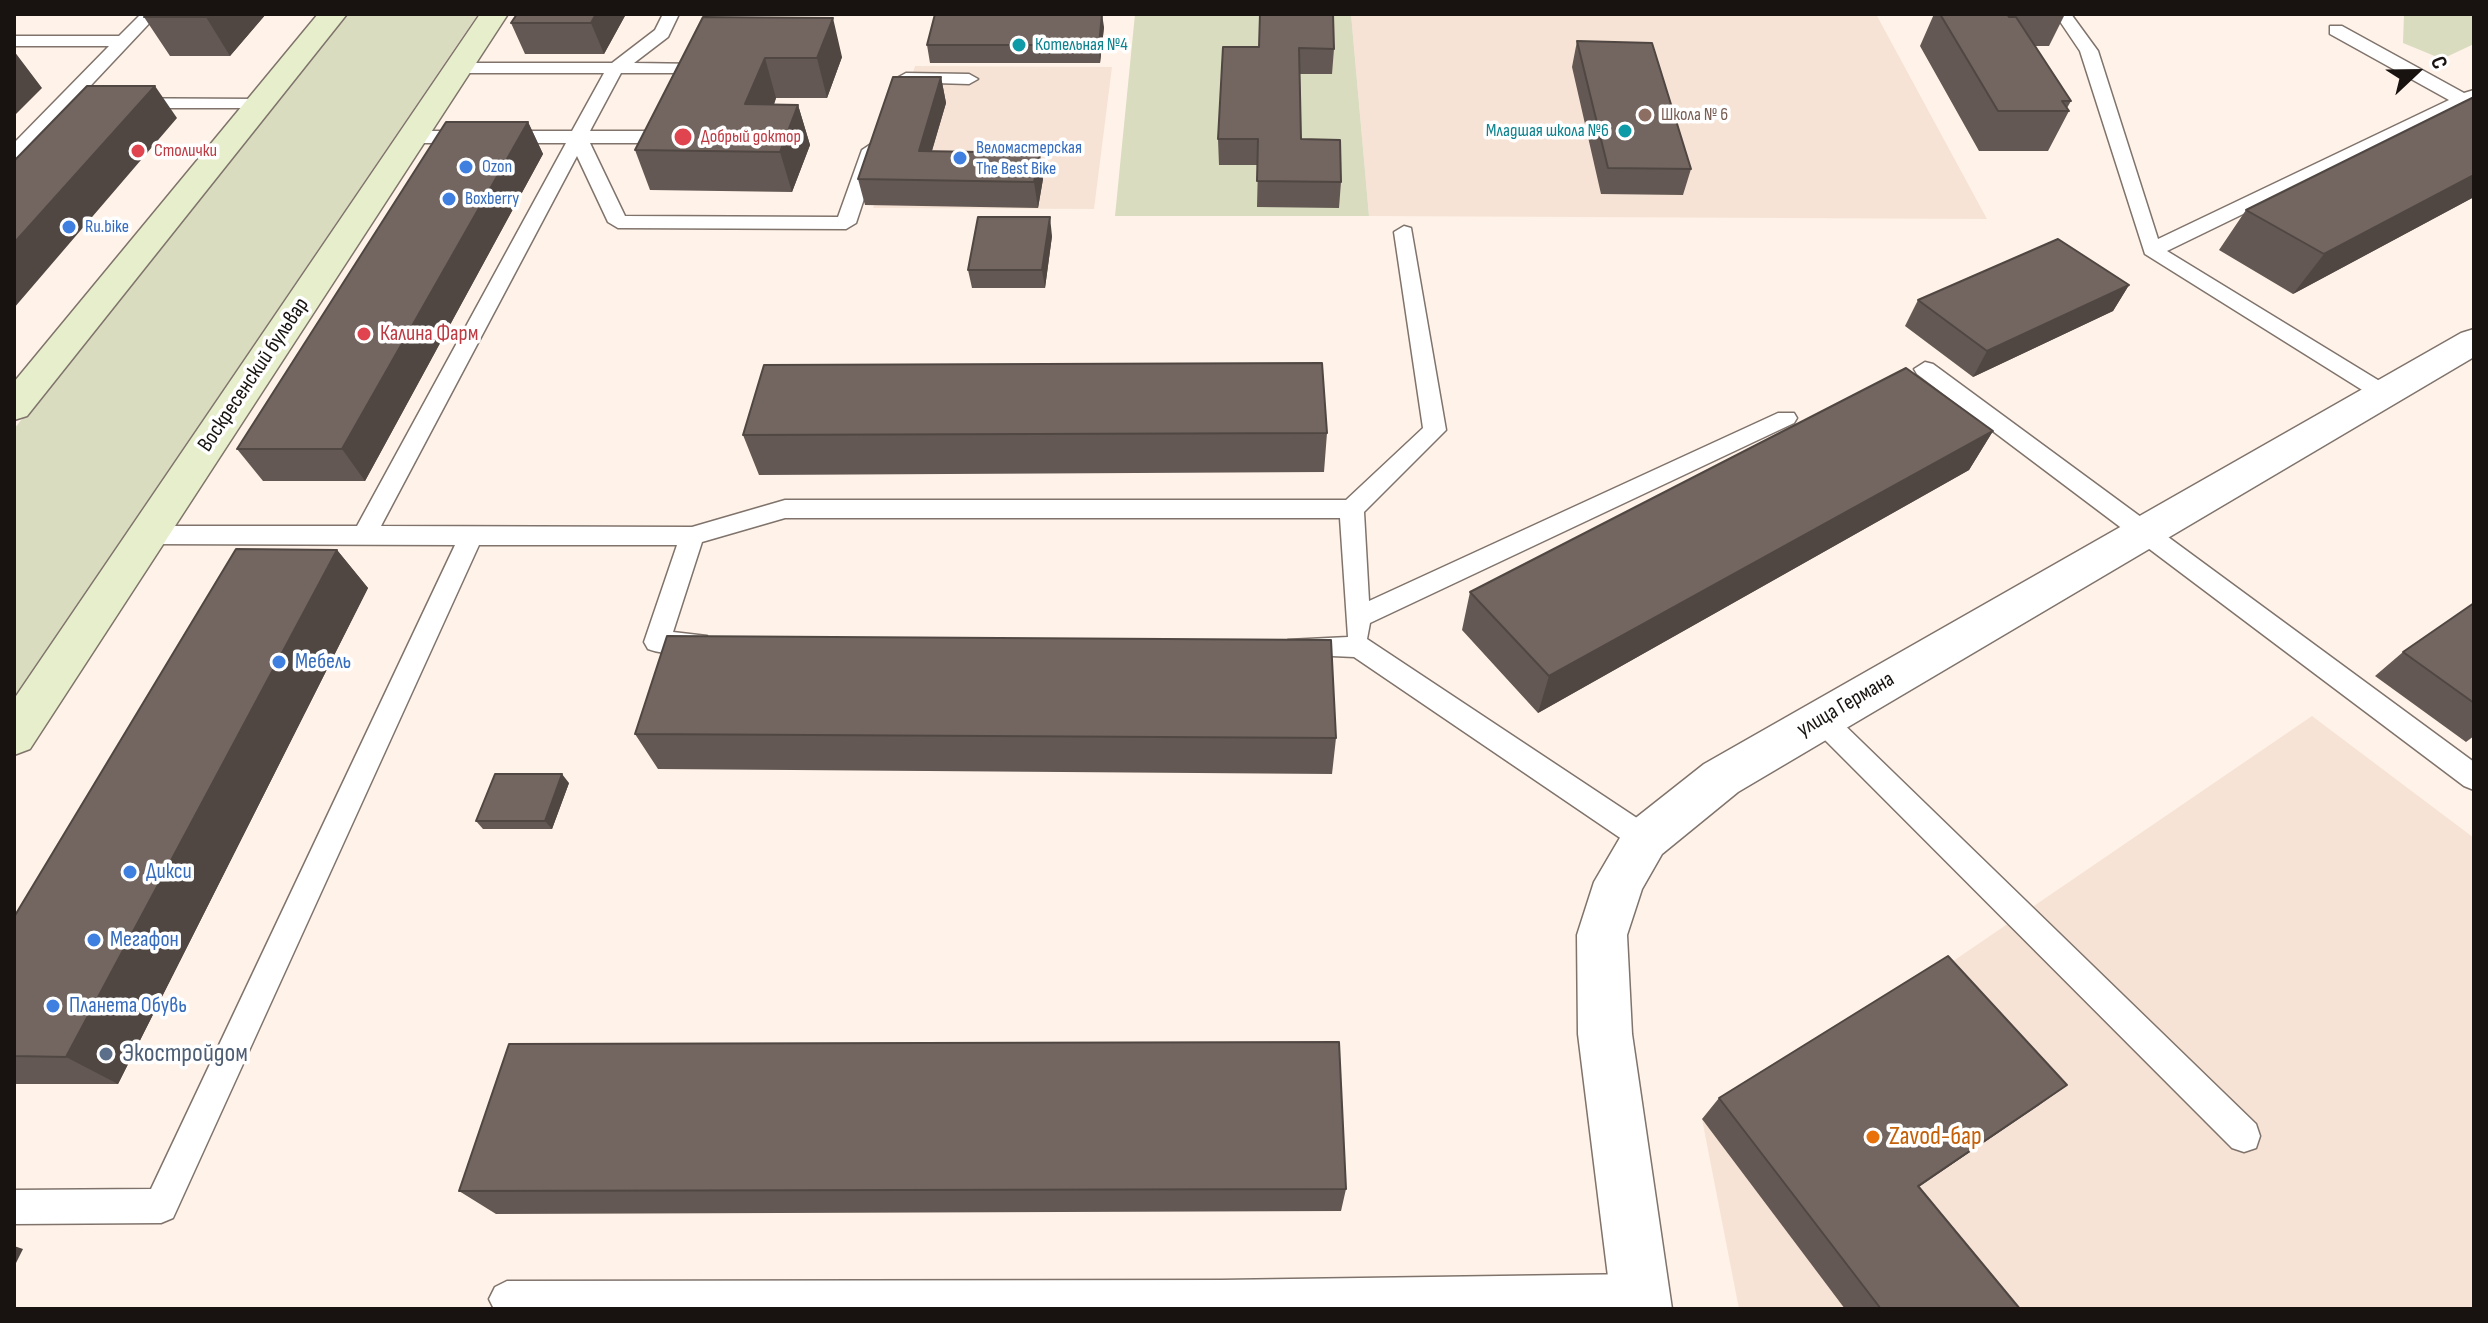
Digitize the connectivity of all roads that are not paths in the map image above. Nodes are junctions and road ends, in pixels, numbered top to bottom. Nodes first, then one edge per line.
1 (150, 14) edge
2 (333, 14) edge
3 (494, 14) edge
4 (671, 14) edge
5 (2063, 14) edge
6 (2336, 30) dead end
7 (14, 41) edge
8 (124, 41) junction
9 (458, 68) junction
10 (615, 69) junction
11 (969, 79) dead end
12 (889, 93) edge
13 (2470, 101) edge
14 (64, 103) junction
15 (260, 104) junction
16 (875, 136) edge
17 (411, 137) junction
18 (578, 137) junction
19 (14, 154) edge
20 (1404, 232) dead end
21 (2152, 250) junction
22 (2474, 341) edge
23 (1925, 369) dead end
24 (2383, 393) junction
25 (14, 407) edge
26 (1786, 418) dead end
27 (1352, 509) junction
28 (2143, 532) junction
29 (147, 535) junction
30 (364, 536) junction
31 (471, 536) junction
32 (692, 536) junction
33 (1357, 618) junction
34 (721, 643) edge
35 (1279, 647) edge
36 (1359, 647) junction
37 (1821, 719) junction
38 (14, 736) edge
39 (2474, 778) edge
40 (1645, 839) junction
41 (2244, 1136) dead end
42 (14, 1207) edge
43 (507, 1299) dead end
44 (1641, 1300) edge
45 (544, 1304) edge
46 (1217, 1304) edge

1 - 8 lane
2 - 15 main road
3 - 9 main road, Воскресенский бульвар
4 - 10 lane
5 - 21 lane
6 - 13 lane
7 - 8 lane
8 - 14 lane
9 - 10 lane
9 - 17 main road, Воскресенский бульвар
10 - 18 lane
10 - 18 lane
11 - 12 lane
13 - 21 lane
14 - 15 lane
14 - 19 lane
15 - 25 main road
16 - 18 lane
17 - 18 lane
17 - 29 main road, Воскресенский бульвар
18 - 30 lane
20 - 27 lane
21 - 24 lane
22 - 24 street, улица Германа
23 - 28 lane
24 - 28 street, улица Германа
26 - 33 lane
27 - 32 lane
27 - 33 lane
28 - 37 street, улица Германа
28 - 39 lane
29 - 30 lane
29 - 38 main road, Воскресенский бульвар
30 - 31 lane
31 - 32 lane
31 - 42 lane
32 - 34 lane
33 - 36 lane
35 - 36 lane
36 - 40 lane
37 - 40 street, улица Германа
37 - 41 lane
40 - 44 street, улица Германа
43 - 45 lane
44 - 46 lane
45 - 46 lane

